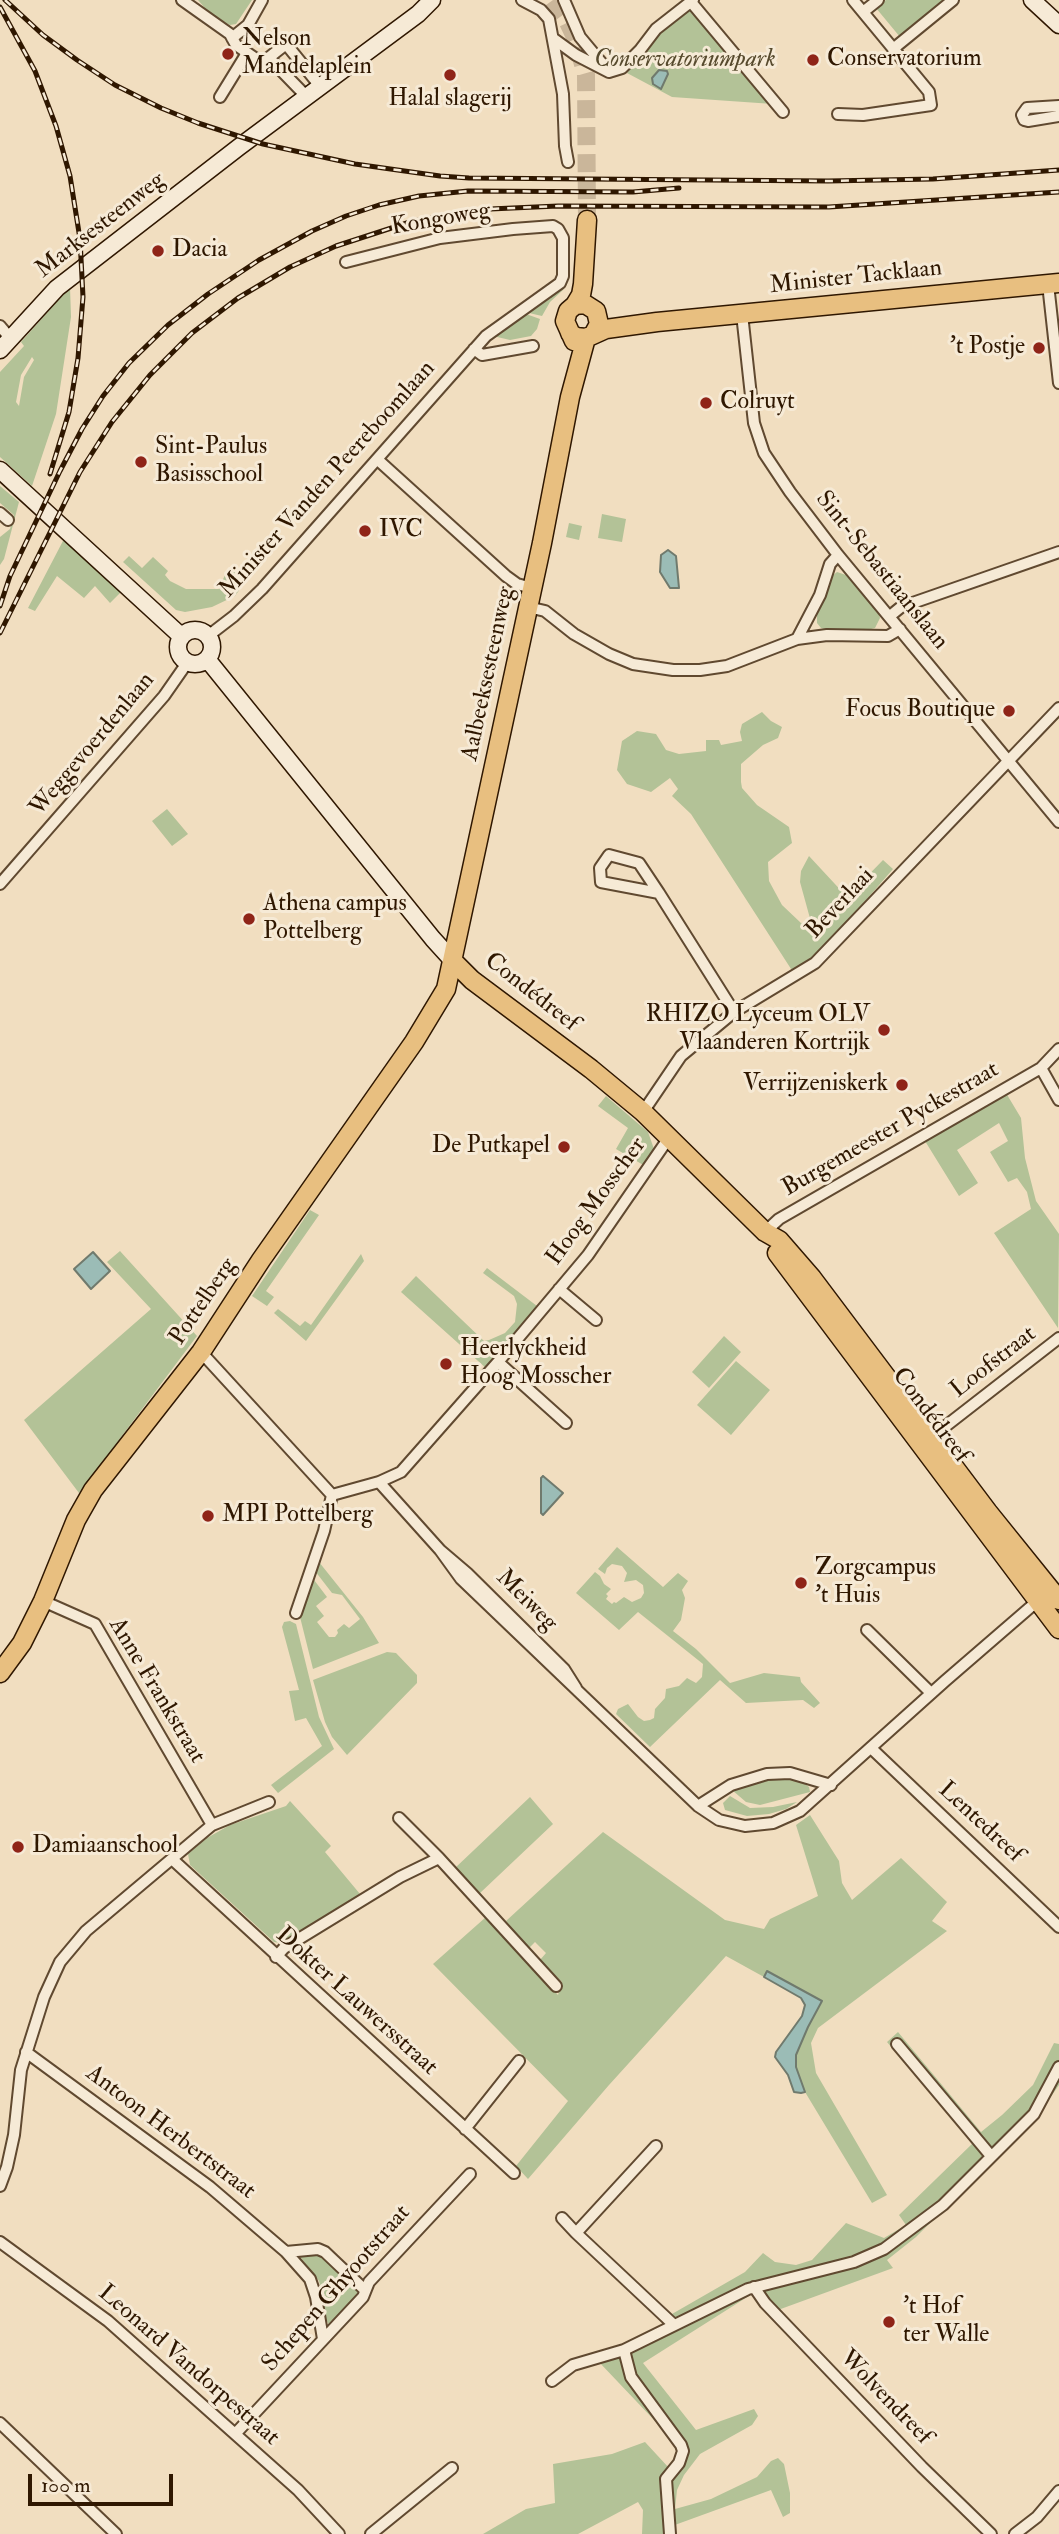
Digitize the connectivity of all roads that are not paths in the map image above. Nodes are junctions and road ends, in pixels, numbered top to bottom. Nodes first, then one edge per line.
1 (182, 0) edge
2 (262, 0) edge
3 (432, 0) edge
4 (522, 0) edge
5 (564, 0) edge
6 (853, 0) edge
7 (878, 0) edge
8 (953, 0) edge
9 (1032, 0) edge
10 (692, 1) edge
11 (863, 12) junction
12 (1059, 25) edge
13 (232, 38) junction
14 (554, 39) junction
15 (893, 49) junction
16 (247, 53) junction
17 (262, 63) junction
18 (609, 72) junction
19 (320, 86) junction
20 (306, 96) junction
21 (220, 97) dead end
22 (1059, 106) edge
23 (783, 112) dead end
24 (838, 114) dead end
25 (1059, 116) edge
26 (568, 162) dead end
27 (590, 220) tunnel mouth
28 (545, 225) joint
29 (346, 262) dead end
30 (1054, 284) edge
31 (588, 308) junction
32 (742, 314) junction
33 (657, 321) junction
34 (583, 334) junction
35 (4, 338) edge
36 (533, 345) dead end
37 (474, 349) junction
38 (1059, 383) edge
39 (378, 460) junction
40 (0, 470) edge
41 (1059, 552) edge
42 (838, 555) junction
43 (532, 588) junction
44 (528, 607) junction
45 (890, 616) junction
46 (900, 629) junction
47 (181, 636) junction
48 (208, 636) junction
49 (797, 639) junction
50 (207, 659) junction
51 (187, 663) junction
52 (1059, 708) edge
53 (1007, 760) junction
54 (1059, 822) edge
55 (0, 884) edge
56 (659, 893) junction
57 (453, 961) junction
58 (734, 1012) junction
59 (1059, 1049) edge
60 (1041, 1068) junction
61 (1059, 1100) edge
62 (643, 1112) junction
63 (668, 1139) junction
64 (765, 1232) junction
65 (559, 1289) junction
66 (596, 1320) dead end
67 (1059, 1338) edge
68 (201, 1352) junction
69 (498, 1362) junction
70 (566, 1423) dead end
71 (926, 1440) junction
72 (379, 1482) junction
73 (332, 1495) junction
74 (1049, 1596) edge
75 (43, 1601) junction
76 (296, 1613) dead end
77 (1059, 1629) edge
78 (867, 1630) dead end
79 (0, 1673) edge
80 (931, 1693) junction
81 (872, 1749) junction
82 (831, 1785) junction
83 (270, 1802) dead end
84 (698, 1806) junction
85 (399, 1818) dead end
86 (212, 1825) junction
87 (439, 1858) junction
88 (172, 1859) junction
89 (1059, 1927) edge
90 (276, 1957) junction
91 (556, 1986) dead end
92 (897, 2044) dead end
93 (26, 2052) junction
94 (519, 2061) dead end
95 (1059, 2067) edge
96 (465, 2129) junction
97 (656, 2146) dead end
98 (991, 2156) junction
99 (514, 2173) dead end
100 (470, 2174) dead end
101 (0, 2186) edge
102 (562, 2218) dead end
103 (576, 2232) junction
104 (0, 2242) edge
105 (286, 2252) junction
106 (754, 2287) junction
107 (365, 2290) junction
108 (674, 2325) junction
109 (323, 2339) junction
110 (624, 2350) junction
111 (552, 2381) dead end
112 (0, 2423) edge
113 (236, 2433) junction
114 (452, 2468) dead end
115 (1059, 2491) edge
116 (116, 2534) edge
117 (339, 2534) edge
118 (371, 2534) edge
119 (670, 2534) edge
120 (991, 2534) edge
121 (1015, 2534) edge

1 - 13 street
2 - 13 street
3 - 19 street, Marksesteenweg
4 - 14 street
5 - 18 street
6 - 11 street
7 - 11 street
8 - 15 street
9 - 12 street
10 - 18 street
10 - 23 street
11 - 15 street
13 - 16 street
14 - 18 street
14 - 26 street
15 - 24 street
16 - 17 street
16 - 21 street
17 - 19 street
17 - 20 street
19 - 20 street, Marksesteenweg
20 - 35 street, Marksesteenweg
22 - 25 street
27 - 31 main road
28 - 29 street, Kongoweg
28 - 37 street, Minister Vanden Peereboomlaan
30 - 32 main road, Minister Tacklaan
30 - 38 street
31 - 33 main road, Minister Tacklaan
31 - 34 main road
31 - 34 main road
32 - 33 main road, Minister Tacklaan
32 - 42 street, Sint-Sebastiaanslaan
33 - 34 main road, Minister Tacklaan
34 - 43 main road, Aalbeeksesteenweg
36 - 37 street
37 - 39 street, Minister Vanden Peereboomlaan
39 - 43 street
39 - 48 street, Minister Vanden Peereboomlaan
40 - 47 street
41 - 45 street
42 - 45 street, Sint-Sebastiaanslaan
42 - 49 street
43 - 44 main road, Aalbeeksesteenweg
44 - 49 street
44 - 57 main road, Aalbeeksesteenweg
45 - 46 street, Sint-Sebastiaanslaan
46 - 49 street
46 - 53 street, Sint-Sebastiaanslaan
47 - 48 street
47 - 51 street
48 - 50 street
50 - 51 street
50 - 57 street
51 - 55 street, Weggevoerdenlaan
52 - 53 street, Beverlaai
53 - 54 street, Sint-Sebastiaanslaan
53 - 58 street, Beverlaai
56 - 56 street
56 - 58 street
57 - 62 main road, Condédreef
57 - 68 main road, Pottelberg
58 - 62 street, Beverlaai
59 - 60 street, Burgemeester Pyckestraat
60 - 61 street
60 - 64 street, Burgemeester Pyckestraat
62 - 63 main road, Condédreef
63 - 64 main road, Condédreef
63 - 65 street, Hoog Mosscher
64 - 71 main road, Condédreef
65 - 66 street, Hoog Mosscher
65 - 69 street, Hoog Mosscher
67 - 71 street, Loofstraat
68 - 73 street
68 - 75 main road, Pottelberg
69 - 70 street
69 - 72 street, Hoog Mosscher
71 - 74 main road, Condédreef
72 - 73 street, Hoog Mosscher
72 - 84 street, Meiweg
73 - 76 street
74 - 77 main road, Condédreef
74 - 80 street, Meiweg
75 - 79 main road, Pottelberg
75 - 86 street, Anne Frankstraat
78 - 80 street
80 - 81 street, Meiweg
81 - 82 street, Meiweg
81 - 89 street, Lentedreef
82 - 84 street
82 - 84 street, Meiweg
83 - 86 street
85 - 87 street
86 - 88 street
87 - 90 street
87 - 91 street
88 - 90 street, Dokter Lauwersstraat
88 - 93 street
90 - 96 street, Dokter Lauwersstraat
92 - 98 street
93 - 101 street
93 - 105 street, Antoon Herbertstraat
94 - 96 street
95 - 98 street
96 - 99 street, Dokter Lauwersstraat
97 - 103 street
98 - 106 street
100 - 107 street, Schepen Ghyootstraat
102 - 103 street
103 - 108 street
104 - 113 street, Leonard Vandorpestraat
105 - 107 street
105 - 109 street, Antoon Herbertstraat
106 - 108 street
106 - 120 street, Wolvendreef
107 - 109 street, Schepen Ghyootstraat
108 - 110 street
109 - 113 street, Schepen Ghyootstraat
110 - 111 street
110 - 119 street
112 - 116 street
113 - 117 street, Leonard Vandorpestraat
114 - 118 street
115 - 121 street

